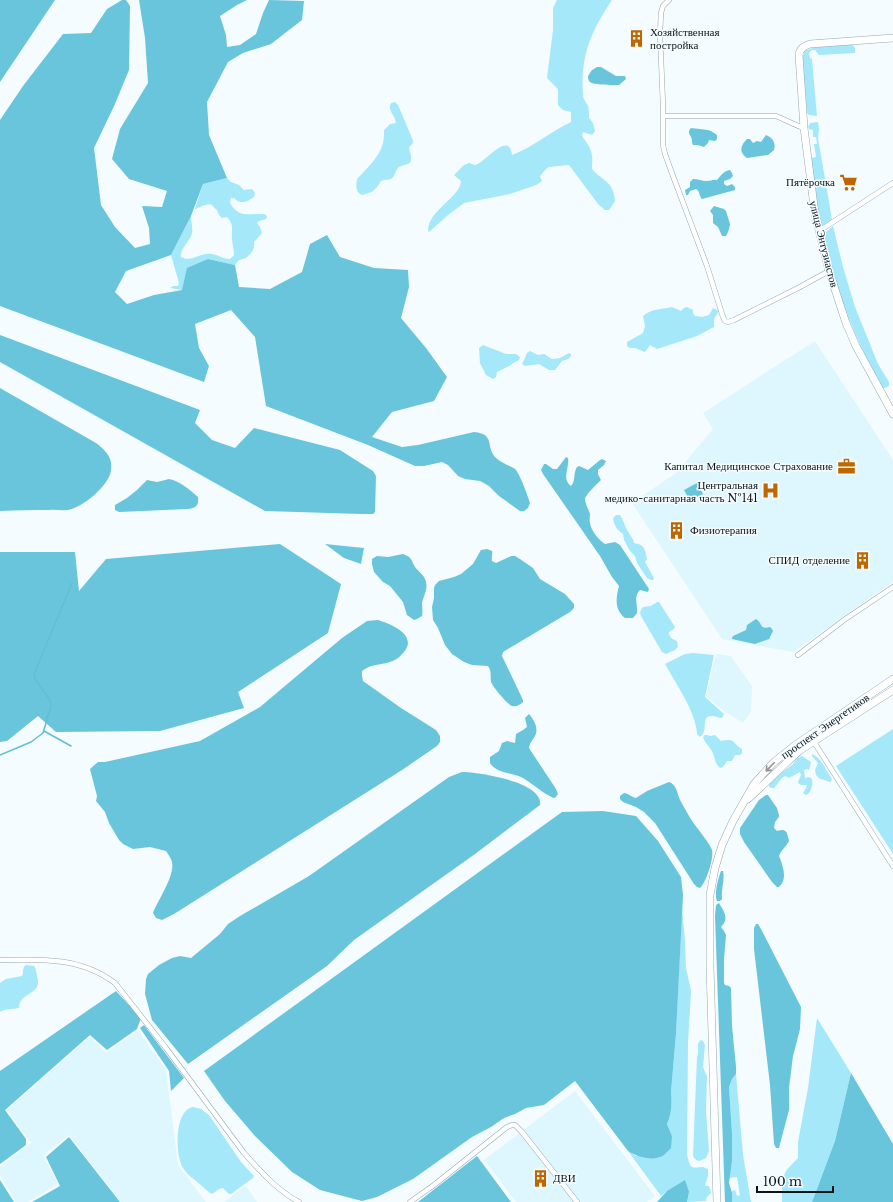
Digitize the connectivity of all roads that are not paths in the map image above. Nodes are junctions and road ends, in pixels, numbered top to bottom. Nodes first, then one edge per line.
1 (669, 0) edge
2 (893, 38) edge
3 (663, 116) junction
4 (804, 128) junction
5 (893, 183) edge
6 (819, 231) junction
7 (829, 270) junction
8 (893, 414) edge
9 (893, 587) edge
10 (798, 655) dead end
11 (893, 679) edge
12 (893, 690) edge
13 (875, 691) junction
14 (880, 699) junction
15 (851, 707) junction
16 (856, 715) junction
17 (814, 742) junction
18 (797, 748) junction
19 (893, 866) edge
20 (0, 960) edge
21 (299, 1202) edge
22 (410, 1202) edge
23 (577, 1202) edge
24 (717, 1202) edge

1 - 3 street
2 - 4 main road, улица Энтузиастов
3 - 4 street
3 - 7 street
4 - 6 main road, улица Энтузиастов
5 - 6 street
6 - 7 main road, улица Энтузиастов
7 - 8 main road, улица Энтузиастов
9 - 10 street
11 - 13 main road, проспект Энергетиков
12 - 14 main road, проспект Энергетиков
13 - 14 main road
13 - 15 main road, проспект Энергетиков
14 - 16 main road, проспект Энергетиков
15 - 16 main road
15 - 18 main road, проспект Энергетиков
16 - 17 main road, проспект Энергетиков
17 - 18 main road, проспект Энергетиков
17 - 19 street
18 - 24 main road, проспект Энергетиков
20 - 21 street
22 - 23 street

